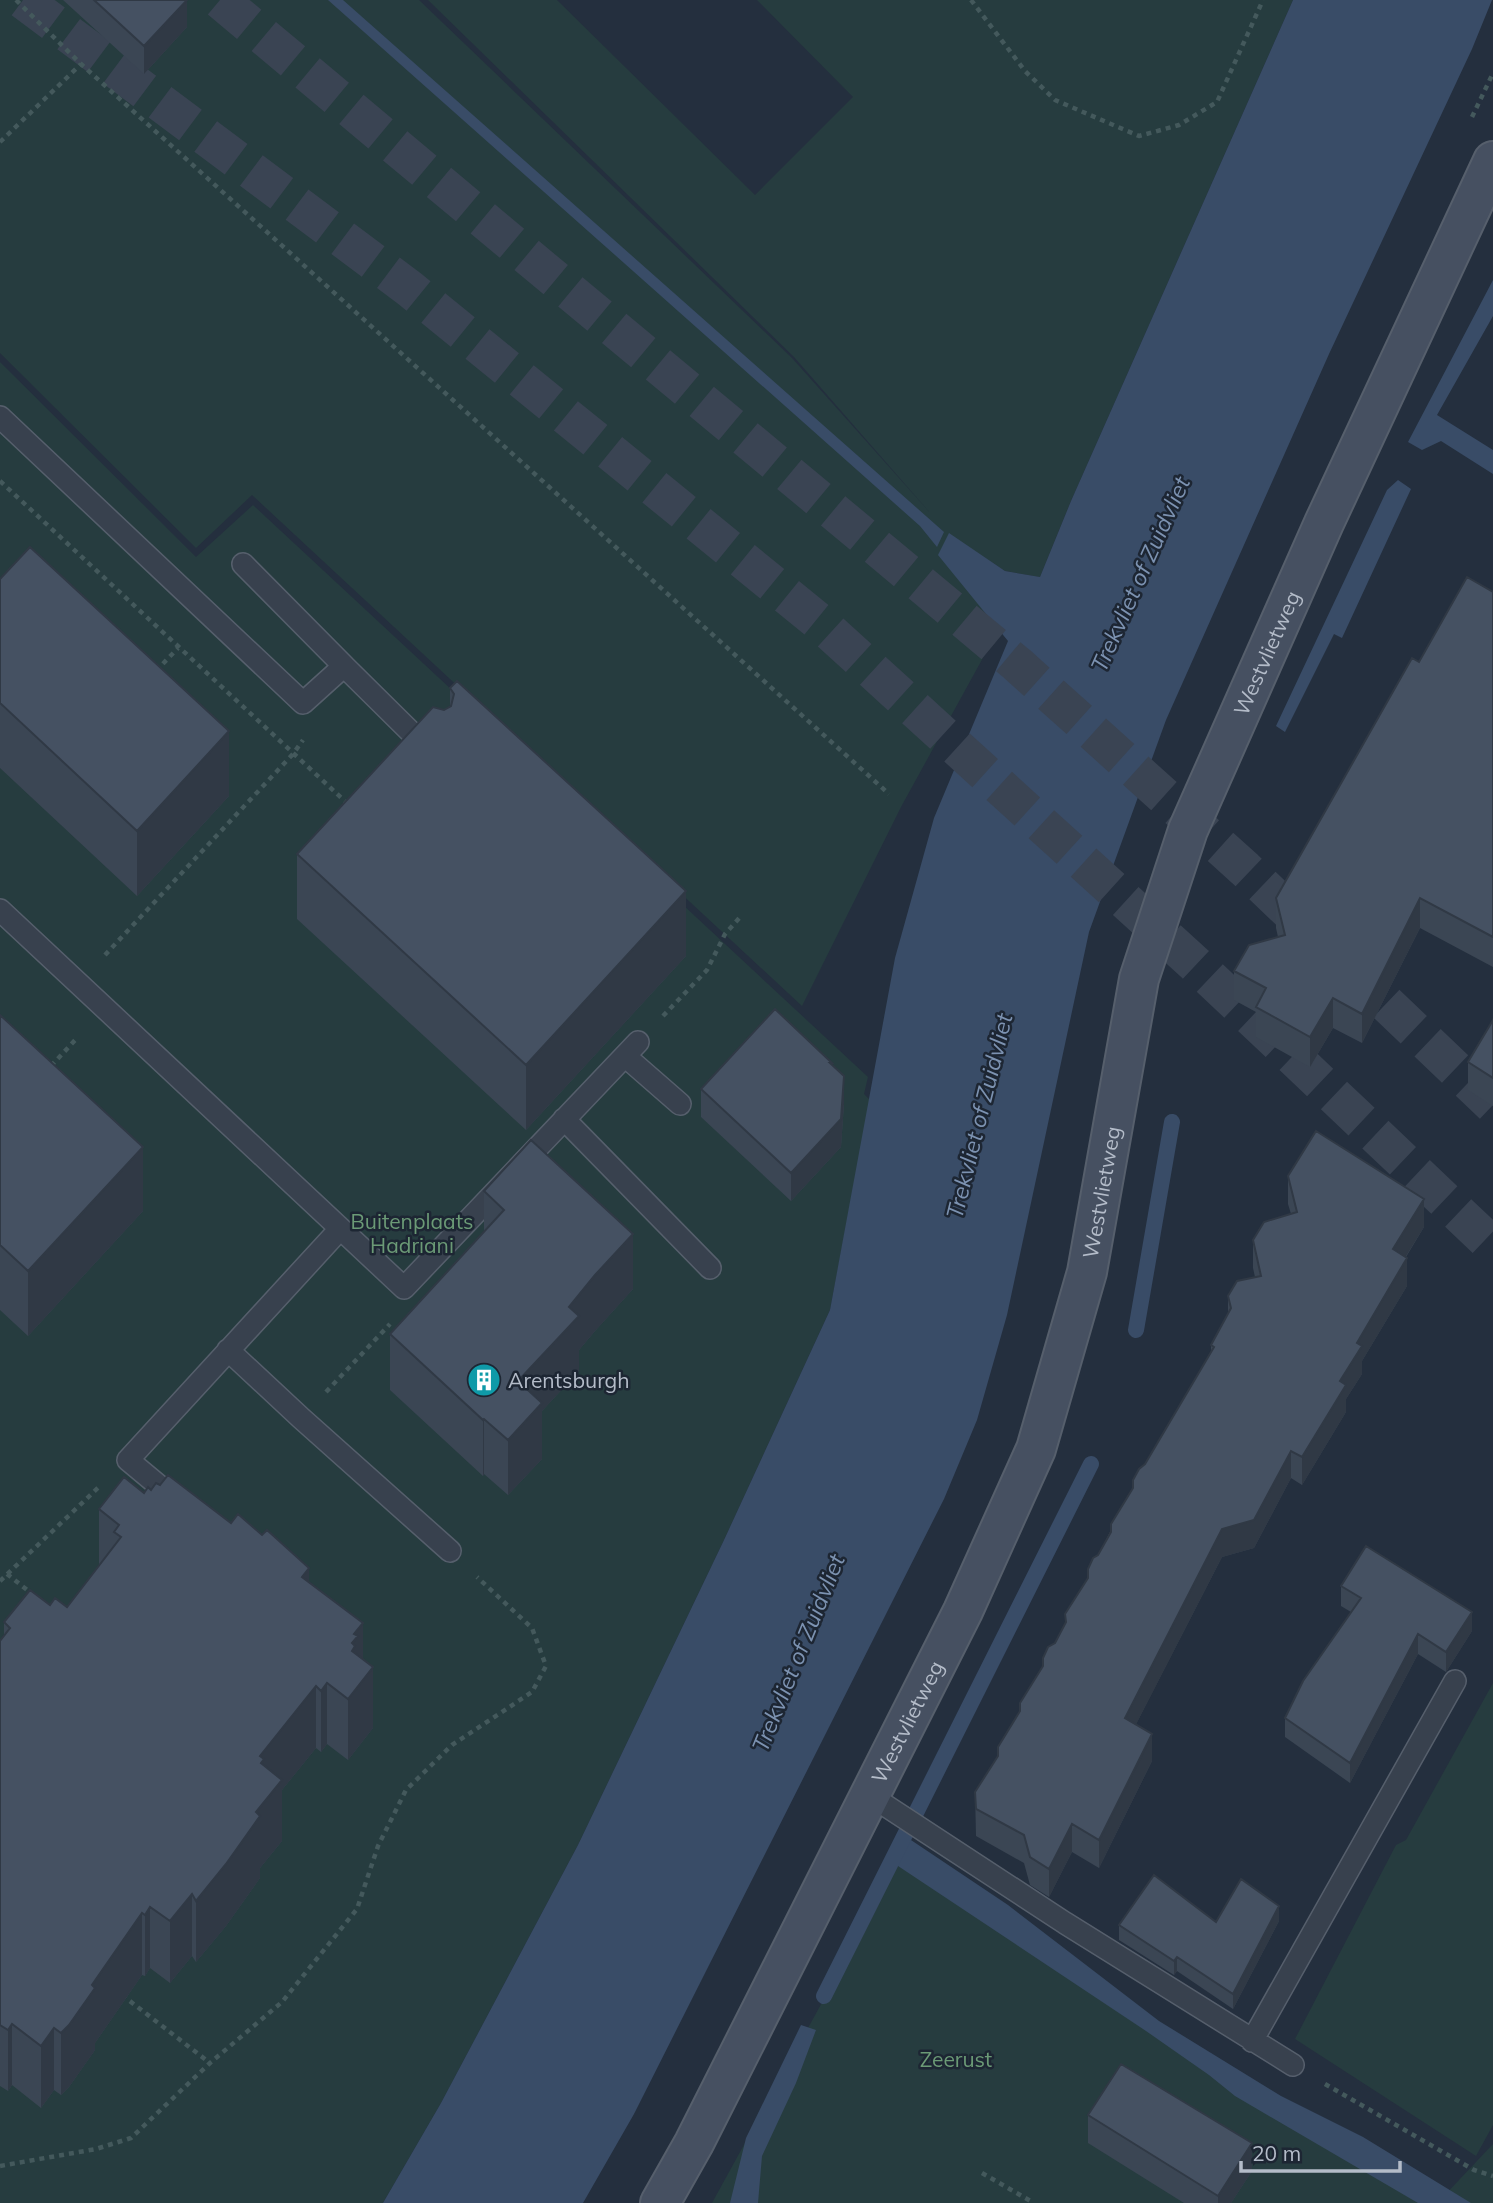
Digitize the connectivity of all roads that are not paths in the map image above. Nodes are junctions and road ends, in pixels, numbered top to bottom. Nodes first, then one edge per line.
1 (1493, 161) edge
2 (0, 417) edge
3 (243, 564) dead end
4 (344, 666) junction
5 (441, 762) edge
6 (0, 910) edge
7 (680, 1104) dead end
8 (564, 1119) junction
9 (340, 1229) junction
10 (709, 1268) dead end
11 (228, 1350) junction
12 (193, 1514) edge
13 (450, 1550) road end
14 (1455, 1681) dead end
15 (882, 1803) junction
16 (1252, 2041) junction
17 (1293, 2065) road end
18 (660, 2203) edge

1 - 15 street, Westvlietweg
2 - 4 lane
3 - 4 lane
4 - 5 lane
6 - 9 lane
7 - 8 lane
8 - 9 lane
8 - 10 lane
9 - 11 lane
11 - 12 lane
11 - 13 lane
14 - 16 lane
15 - 16 lane
15 - 18 street, Westvlietweg
16 - 17 lane

